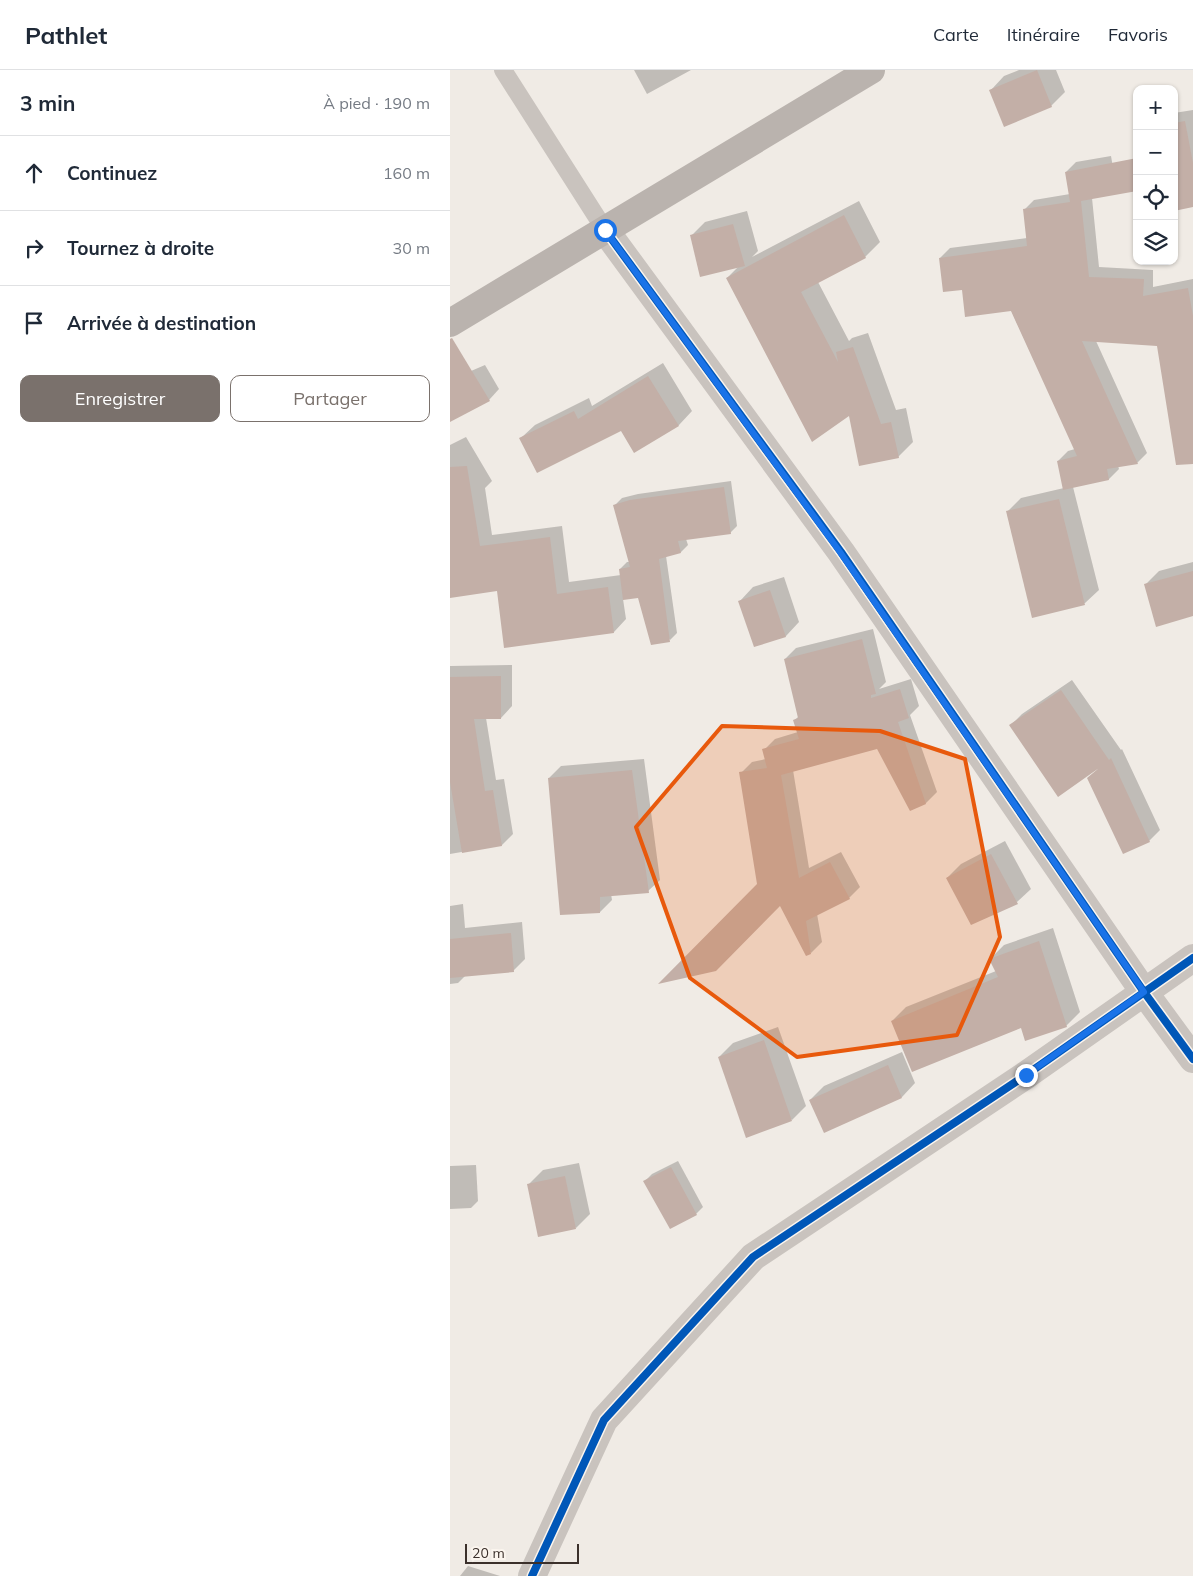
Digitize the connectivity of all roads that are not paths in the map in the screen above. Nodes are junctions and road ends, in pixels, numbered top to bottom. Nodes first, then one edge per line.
1 (503, 70) edge
2 (871, 70) edge
3 (605, 230) junction
4 (450, 323) edge
5 (1193, 958) edge
6 (1144, 992) junction
7 (1193, 1059) edge
8 (532, 1576) edge

1 - 3 lane
2 - 3 street
3 - 4 street
3 - 6 street
5 - 6 street
6 - 7 street
6 - 8 street

